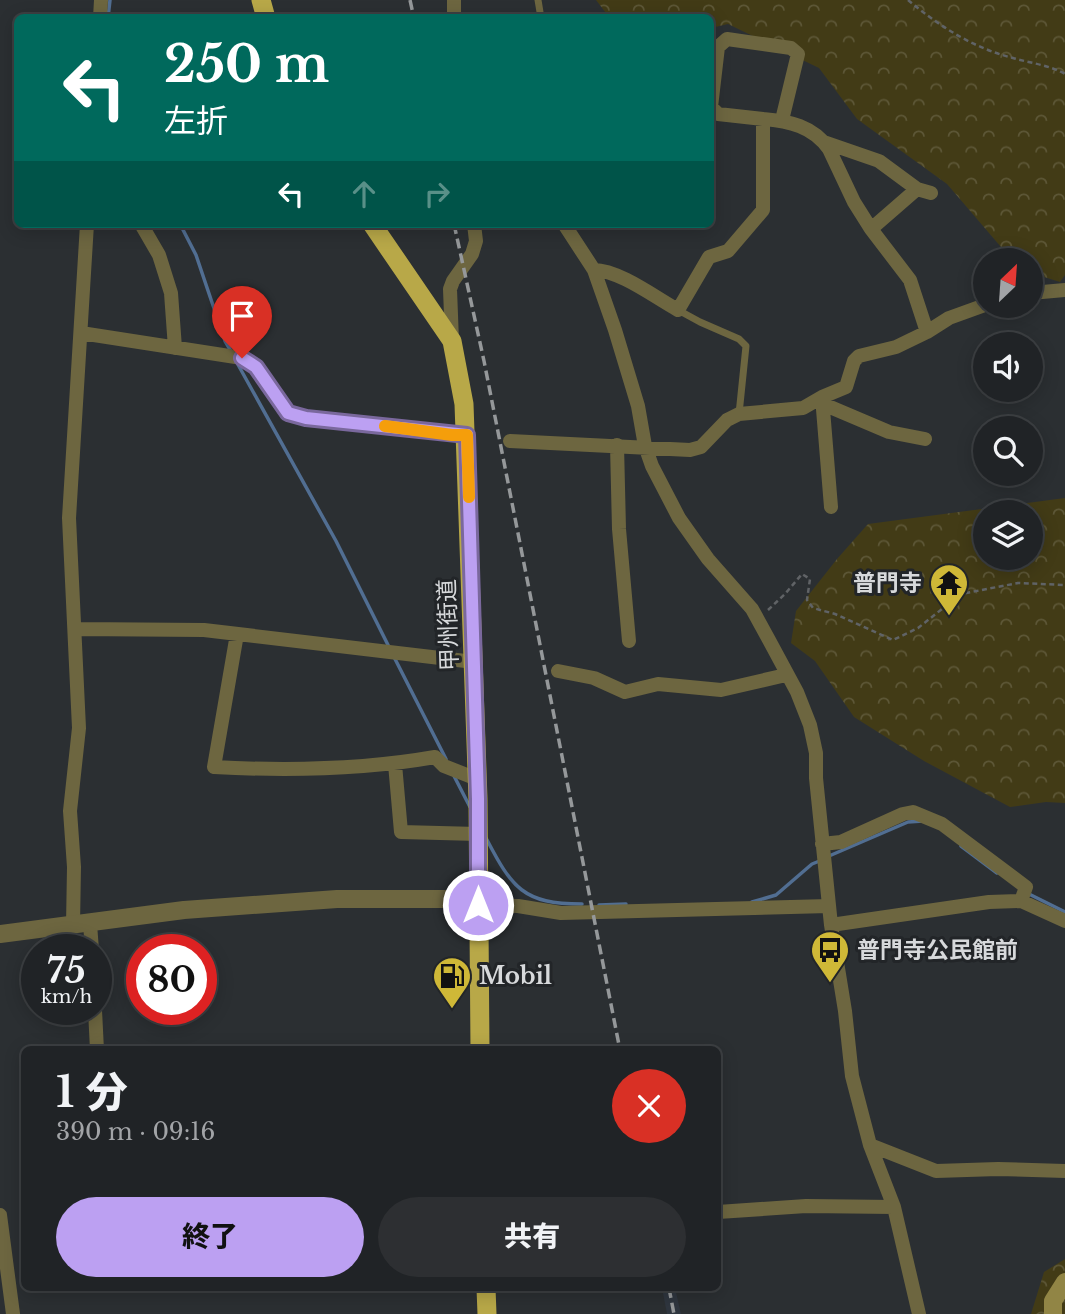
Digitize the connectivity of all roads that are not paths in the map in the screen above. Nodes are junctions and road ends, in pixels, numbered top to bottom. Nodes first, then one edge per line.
1 (538, 0) edge
2 (540, 12) dead end
3 (714, 81) edge
4 (714, 110) edge
5 (762, 119) junction
6 (782, 120) junction
7 (824, 142) junction
8 (917, 189) junction
9 (932, 193) dead end
10 (87, 228) edge
11 (143, 228) edge
12 (375, 228) edge
13 (474, 228) edge
14 (567, 228) edge
15 (871, 229) junction
16 (594, 270) junction
17 (1065, 290) edge
18 (1043, 292) edge
19 (973, 309) edge
20 (678, 310) junction
21 (927, 332) junction
22 (81, 333) junction
23 (452, 341) junction
24 (175, 348) junction
25 (822, 400) junction
26 (739, 414) junction
27 (467, 435) junction
28 (925, 439) dead end
29 (510, 441) dead end
30 (617, 445) junction
31 (645, 446) junction
32 (831, 506) dead end
33 (76, 629) junction
34 (237, 634) junction
35 (629, 641) dead end
36 (474, 662) junction
37 (558, 671) dead end
38 (786, 674) junction
39 (395, 764) junction
40 (469, 776) junction
41 (478, 834) junction
42 (822, 847) junction
43 (1023, 896) junction
44 (477, 902) junction
45 (829, 906) junction
46 (1065, 921) edge
47 (82, 924) junction
48 (831, 925) junction
49 (0, 934) edge
50 (86, 934) edge
51 (96, 1025) edge
52 (97, 1046) edge
53 (480, 1046) edge
54 (870, 1145) junction
55 (1065, 1171) edge
56 (894, 1207) junction
57 (721, 1212) edge
58 (0, 1215) edge
59 (1065, 1282) edge
60 (486, 1291) edge
61 (13, 1314) edge
62 (487, 1314) edge
63 (919, 1314) edge
64 (1052, 1314) edge

1 - 2 lane
3 - 6 street
4 - 5 street
5 - 6 street
5 - 20 street
6 - 7 street
7 - 8 street
7 - 15 street
8 - 9 street
8 - 15 street
10 - 22 street
11 - 24 street
12 - 23 highway, 甲州街道
13 - 23 street
14 - 16 street
15 - 21 street
16 - 20 street
16 - 31 street
17 - 18 street
19 - 21 street
20 - 26 lane
21 - 25 street
22 - 24 street
22 - 33 street
23 - 27 highway, 甲州街道
24 - 27 street
25 - 26 street
25 - 28 street
25 - 32 street
26 - 31 street
27 - 36 highway, 甲州街道
29 - 30 street
30 - 31 street
30 - 35 street
31 - 38 street
33 - 34 street
33 - 47 street
34 - 36 street
34 - 39 street
36 - 40 highway, 甲州街道
37 - 38 street
38 - 42 street
39 - 40 street
39 - 41 street
40 - 41 highway, 甲州街道
41 - 44 highway, 甲州街道
42 - 43 street
42 - 45 street
43 - 46 street
43 - 48 street
44 - 45 street
44 - 47 street
44 - 53 highway, 甲州街道
45 - 48 street
47 - 49 street
47 - 50 street
48 - 54 street
51 - 52 street
54 - 55 street
54 - 56 street
56 - 57 street
56 - 63 street
58 - 61 street
59 - 64 main road
60 - 62 highway

